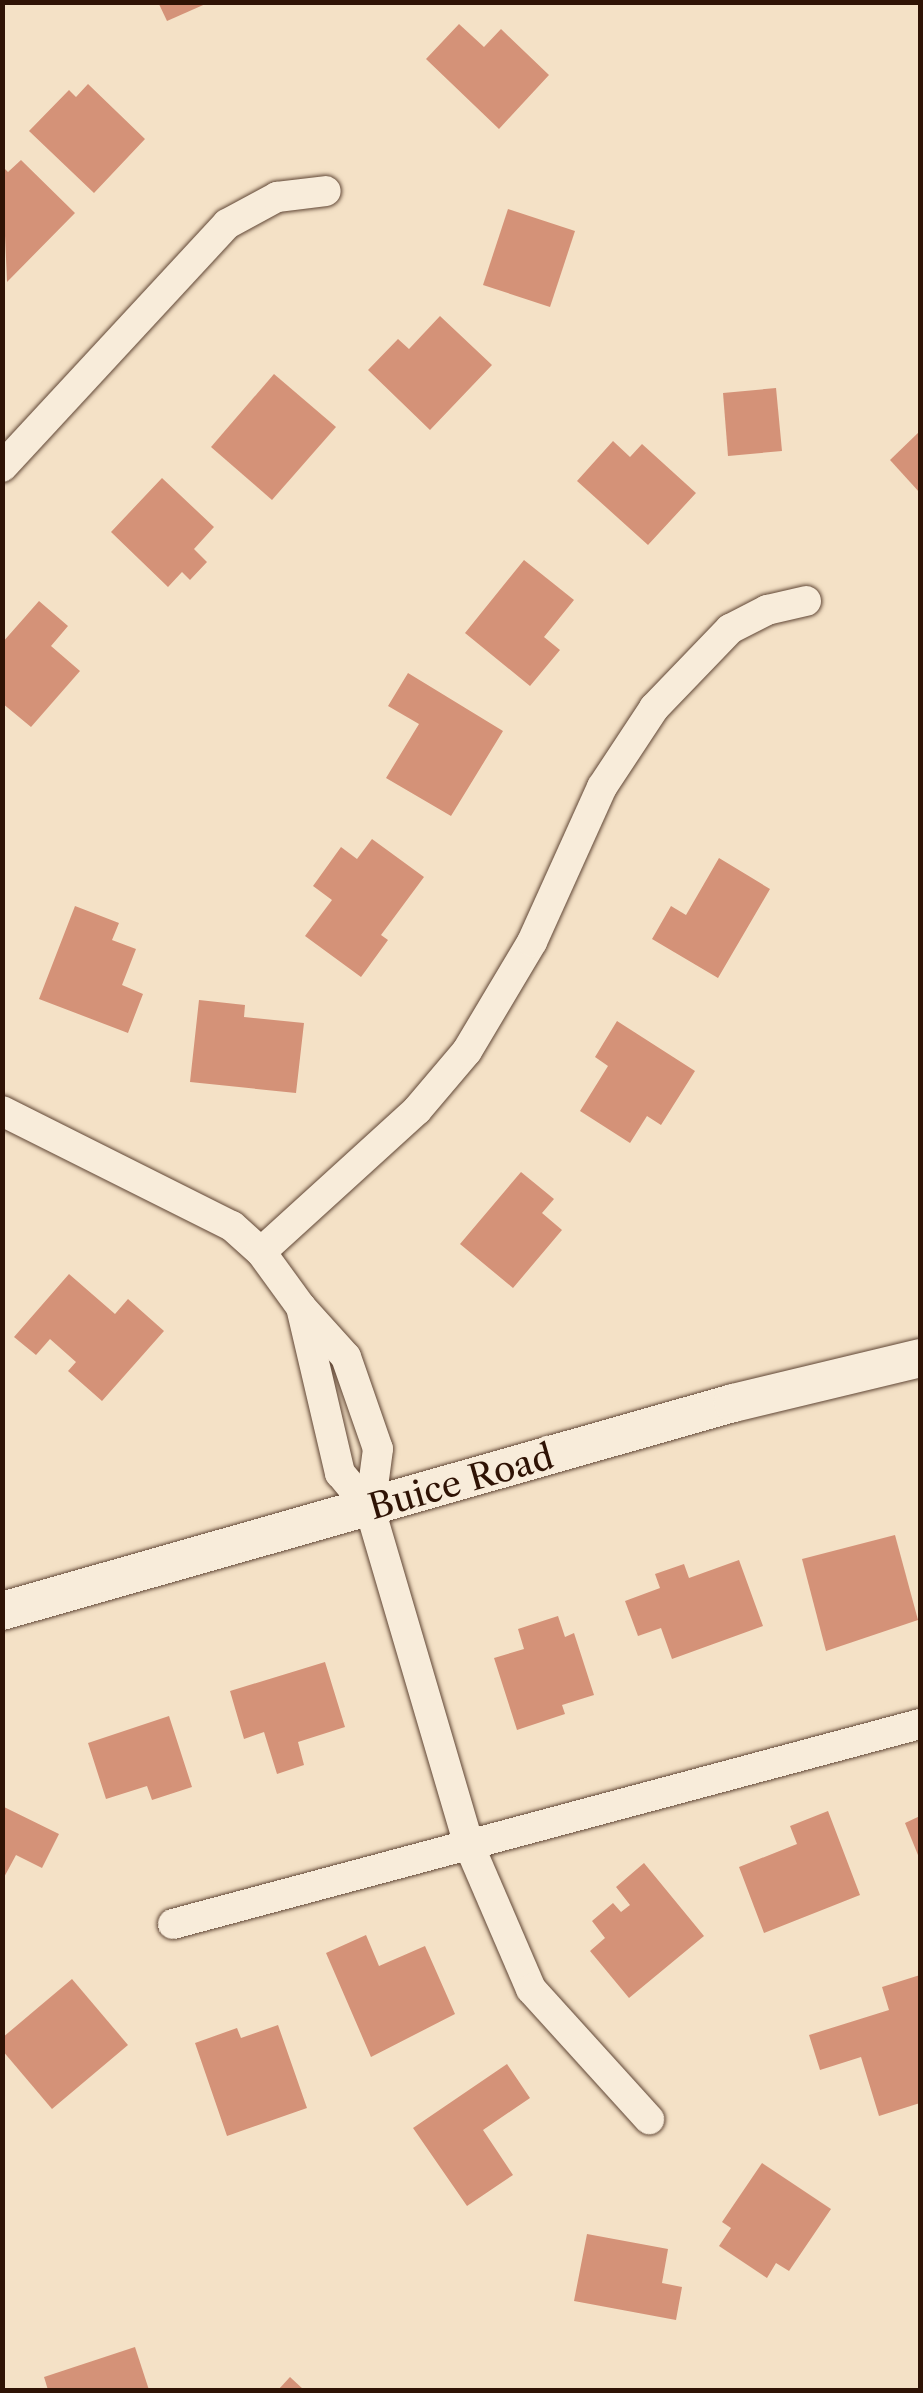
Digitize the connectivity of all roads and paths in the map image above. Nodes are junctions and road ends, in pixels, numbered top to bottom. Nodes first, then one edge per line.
1 (326, 191) dead end
2 (2, 467) edge
3 (806, 601) dead end
4 (2, 1111) edge
5 (261, 1252) junction
6 (301, 1307) junction
7 (920, 1358) edge
8 (370, 1509) junction
9 (2, 1610) edge
10 (920, 1724) edge
11 (469, 1845) junction
12 (173, 1924) dead end
13 (649, 2119) dead end

1 - 2 street
3 - 5 street
4 - 5 street
5 - 6 street
6 - 8 street
6 - 8 street
7 - 8 street, Buice Road
8 - 9 street, Buice Road
8 - 11 street
10 - 11 street
11 - 12 street
11 - 13 street

